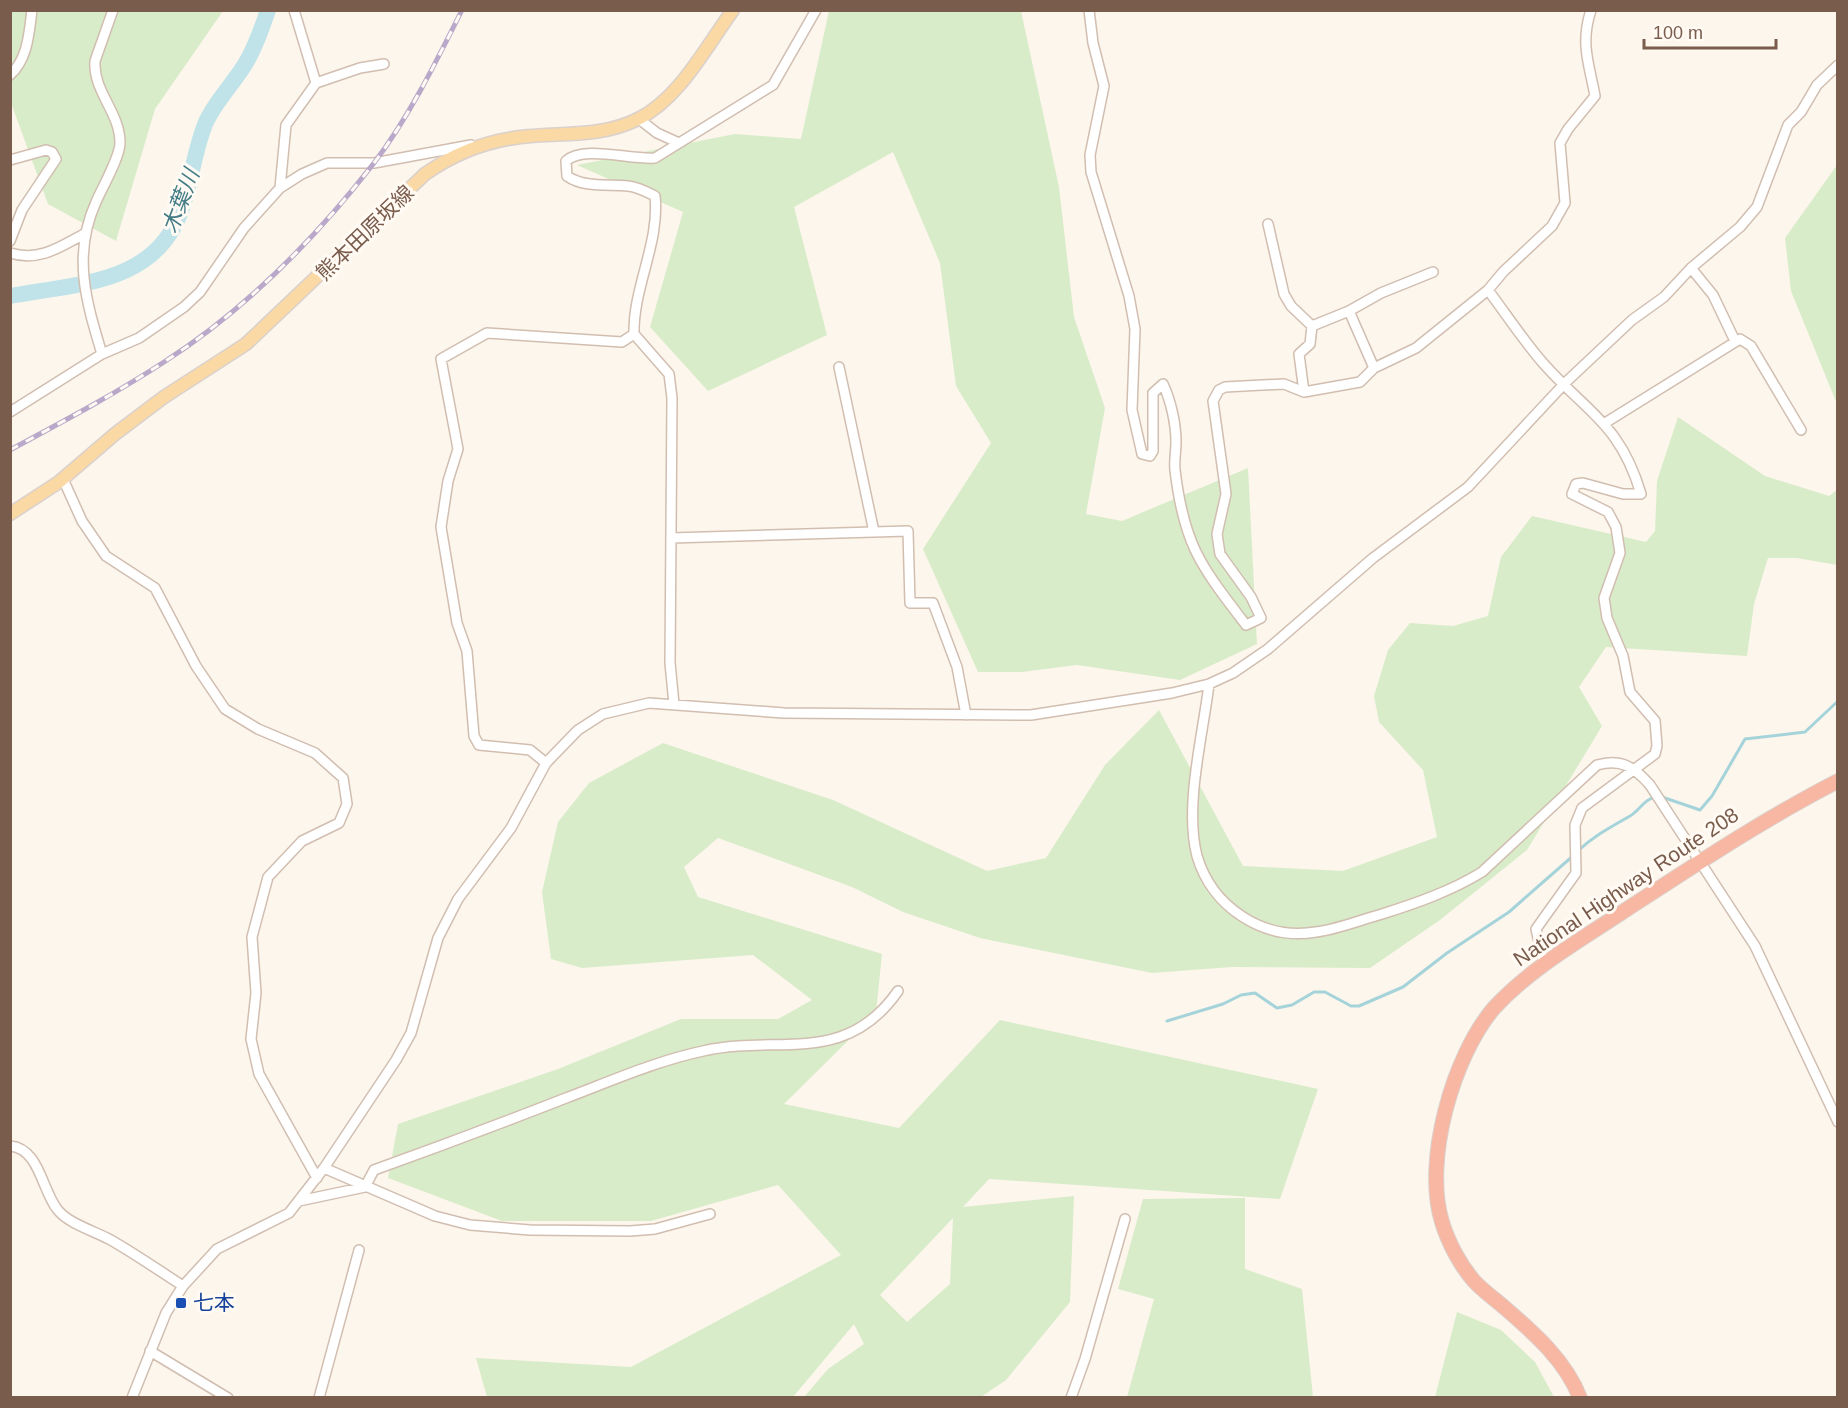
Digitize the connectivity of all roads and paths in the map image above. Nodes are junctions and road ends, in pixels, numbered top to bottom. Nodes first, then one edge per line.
1 (32, 10) edge
2 (112, 10) edge
3 (294, 10) edge
4 (733, 10) edge
5 (816, 10) edge
6 (1089, 10) edge
7 (1591, 10) edge
8 (384, 64) dead end
9 (1838, 65) edge
10 (10, 75) edge
11 (316, 83) junction
12 (639, 119) junction
13 (487, 142) junction
14 (679, 143) junction
15 (10, 160) edge
16 (280, 188) junction
17 (1268, 224) dead end
18 (84, 234) junction
19 (10, 241) edge
20 (10, 253) edge
21 (1691, 268) junction
22 (1433, 272) dead end
23 (1488, 290) junction
24 (1349, 311) junction
25 (1312, 326) junction
26 (634, 334) junction
27 (1735, 341) junction
28 (102, 354) junction
29 (839, 367) dead end
30 (1374, 368) junction
31 (1565, 383) junction
32 (1304, 392) junction
33 (10, 412) edge
34 (1605, 423) junction
35 (1801, 430) dead end
36 (63, 479) junction
37 (10, 514) edge
38 (874, 532) junction
39 (670, 538) junction
40 (1209, 684) junction
41 (674, 704) junction
42 (966, 715) junction
43 (546, 763) junction
44 (1636, 769) junction
45 (1838, 781) edge
46 (1700, 862) junction
47 (1544, 964) junction
48 (898, 992) dead end
49 (1838, 1122) edge
50 (10, 1146) edge
51 (324, 1168) junction
52 (317, 1178) junction
53 (365, 1187) junction
54 (299, 1201) junction
55 (710, 1214) dead end
56 (1125, 1219) dead end
57 (359, 1250) dead end
58 (183, 1286) junction
59 (150, 1351) junction
60 (132, 1398) edge
61 (228, 1398) edge
62 (318, 1398) edge
63 (1071, 1398) edge
64 (1580, 1398) edge

1 - 10 street
2 - 18 street
3 - 11 street
4 - 12 main road, 熊本田原坂線
5 - 14 street
6 - 32 street
7 - 23 street
8 - 11 street
9 - 21 street
11 - 16 street
12 - 13 main road, 熊本田原坂線
12 - 14 street
13 - 16 street
13 - 36 main road, 熊本田原坂線
14 - 26 street
15 - 19 street
16 - 28 street
17 - 25 street
18 - 20 street
18 - 28 street
21 - 27 street
21 - 31 street
22 - 24 street
23 - 30 street
23 - 31 street
24 - 25 street
24 - 30 street
25 - 32 street
26 - 39 street
26 - 43 street
27 - 34 street
27 - 35 street
28 - 33 street
29 - 38 street
30 - 32 street
31 - 34 street
31 - 40 street
34 - 44 street
36 - 37 main road, 熊本田原坂線
36 - 52 street
38 - 39 street
38 - 42 street
39 - 41 street
40 - 42 street
40 - 44 street
41 - 42 street
41 - 43 street
43 - 51 street
44 - 46 street
44 - 47 street
45 - 46 highway, National Highway Route 208
46 - 47 highway, National Highway Route 208
46 - 49 street
47 - 64 highway, National Highway Route 208
48 - 53 street
50 - 58 street
51 - 52 street
51 - 53 street
52 - 54 street
53 - 54 street
53 - 55 street
54 - 58 street
56 - 63 street
57 - 62 street
58 - 59 street
59 - 60 street
59 - 61 street

